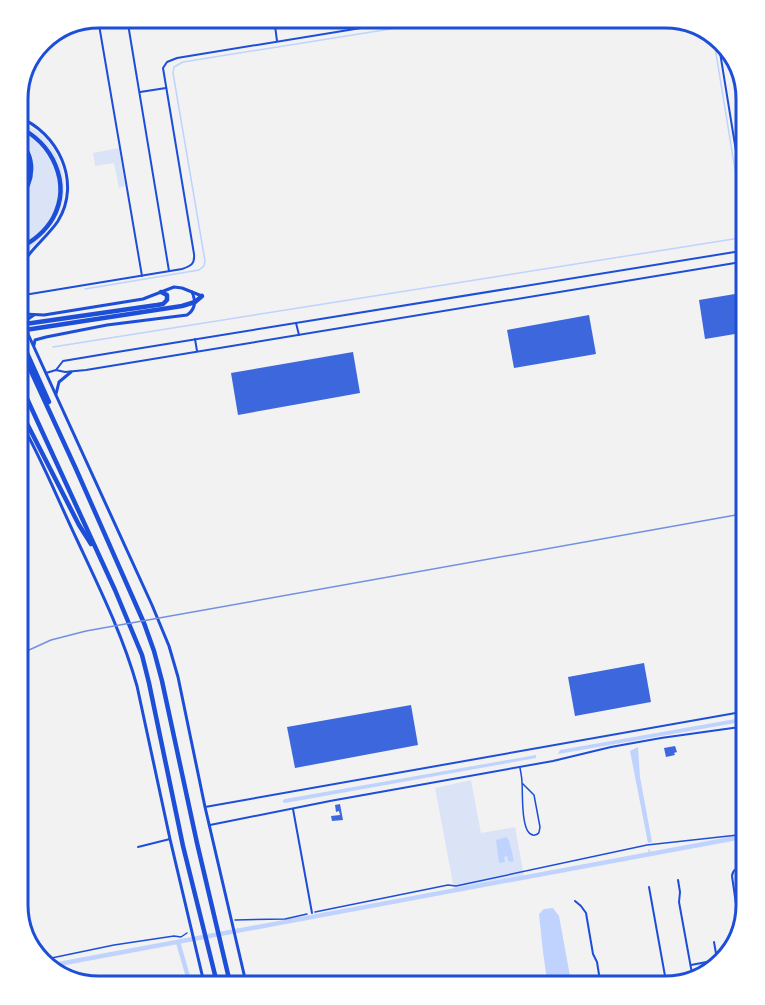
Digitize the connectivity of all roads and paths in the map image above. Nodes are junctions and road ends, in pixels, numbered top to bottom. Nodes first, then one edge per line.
1 (100, 28) edge
2 (129, 28) edge
3 (275, 28) edge
4 (356, 28) edge
5 (276, 41) junction
6 (720, 54) edge
7 (166, 88) junction
8 (140, 93) junction
9 (29, 122) edge
10 (29, 133) edge
11 (736, 151) edge
12 (29, 156) edge
13 (29, 183) edge
14 (29, 243) edge
15 (736, 252) edge
16 (29, 254) edge
17 (736, 263) edge
18 (169, 271) junction
19 (142, 276) junction
20 (161, 292) junction
21 (192, 292) junction
22 (29, 294) edge
23 (202, 296) joint
24 (195, 303) junction
25 (29, 314) edge
26 (34, 315) junction
27 (29, 319) edge
28 (29, 323) edge
29 (296, 323) junction
30 (29, 329) edge
31 (299, 335) junction
32 (29, 336) edge
33 (195, 339) junction
34 (35, 350) junction
35 (197, 351) junction
36 (29, 358) edge
37 (29, 366) edge
38 (56, 370) junction
39 (71, 372) junction
40 (46, 373) junction
41 (57, 398) junction
42 (29, 401) edge
43 (29, 403) edge
44 (31, 406) junction
45 (29, 427) edge
46 (29, 438) edge
47 (77, 471) junction
48 (102, 561) junction
49 (736, 713) edge
50 (736, 728) edge
51 (520, 767) junction
52 (522, 783) junction
53 (206, 807) junction
54 (293, 809) junction
55 (210, 825) junction
56 (736, 835) edge
57 (170, 839) junction
58 (138, 848) dead end
59 (736, 869) edge
60 (678, 880) dead end
61 (649, 887) dead end
62 (576, 902) dead end
63 (736, 904) edge
64 (312, 912) junction
65 (234, 921) dead end
66 (181, 937) dead end
67 (714, 942) dead end
68 (716, 956) edge
69 (52, 958) edge
70 (709, 961) edge
71 (691, 965) junction
72 (692, 971) edge
73 (202, 976) edge
74 (215, 976) edge
75 (228, 976) edge
76 (244, 976) edge
77 (599, 976) edge
78 (665, 976) edge

1 - 19 street
2 - 8 street
3 - 5 street
4 - 5 street
5 - 7 street
6 - 11 street
7 - 8 street
7 - 18 street
8 - 18 street
9 - 16 main road
10 - 14 highway
12 - 13 highway
15 - 29 street
17 - 31 street
18 - 19 street
19 - 22 street
20 - 21 main road
20 - 26 main road
20 - 28 highway
21 - 23 main road
21 - 24 main road
23 - 24 highway
24 - 30 highway
24 - 34 main road
25 - 26 main road
26 - 27 main road
29 - 31 street
29 - 33 street
31 - 35 street
32 - 34 main road
33 - 35 street
33 - 38 street
34 - 40 main road
35 - 39 street
36 - 47 highway
37 - 47 highway
38 - 39 street
38 - 40 street
39 - 41 main road
40 - 41 main road
41 - 53 main road
42 - 44 highway
43 - 44 highway
44 - 48 highway
45 - 48 highway
46 - 57 main road
47 - 75 highway
48 - 74 highway
49 - 53 street
50 - 51 street
51 - 52 lane
51 - 54 street
52 - 52 lane
53 - 55 main road
54 - 55 street
54 - 64 street
55 - 76 main road
56 - 64 path
57 - 58 street
57 - 73 main road
59 - 63 street
60 - 71 street
61 - 78 street
62 - 77 street
64 - 65 path
66 - 69 path
67 - 68 street
70 - 71 street
71 - 72 street

